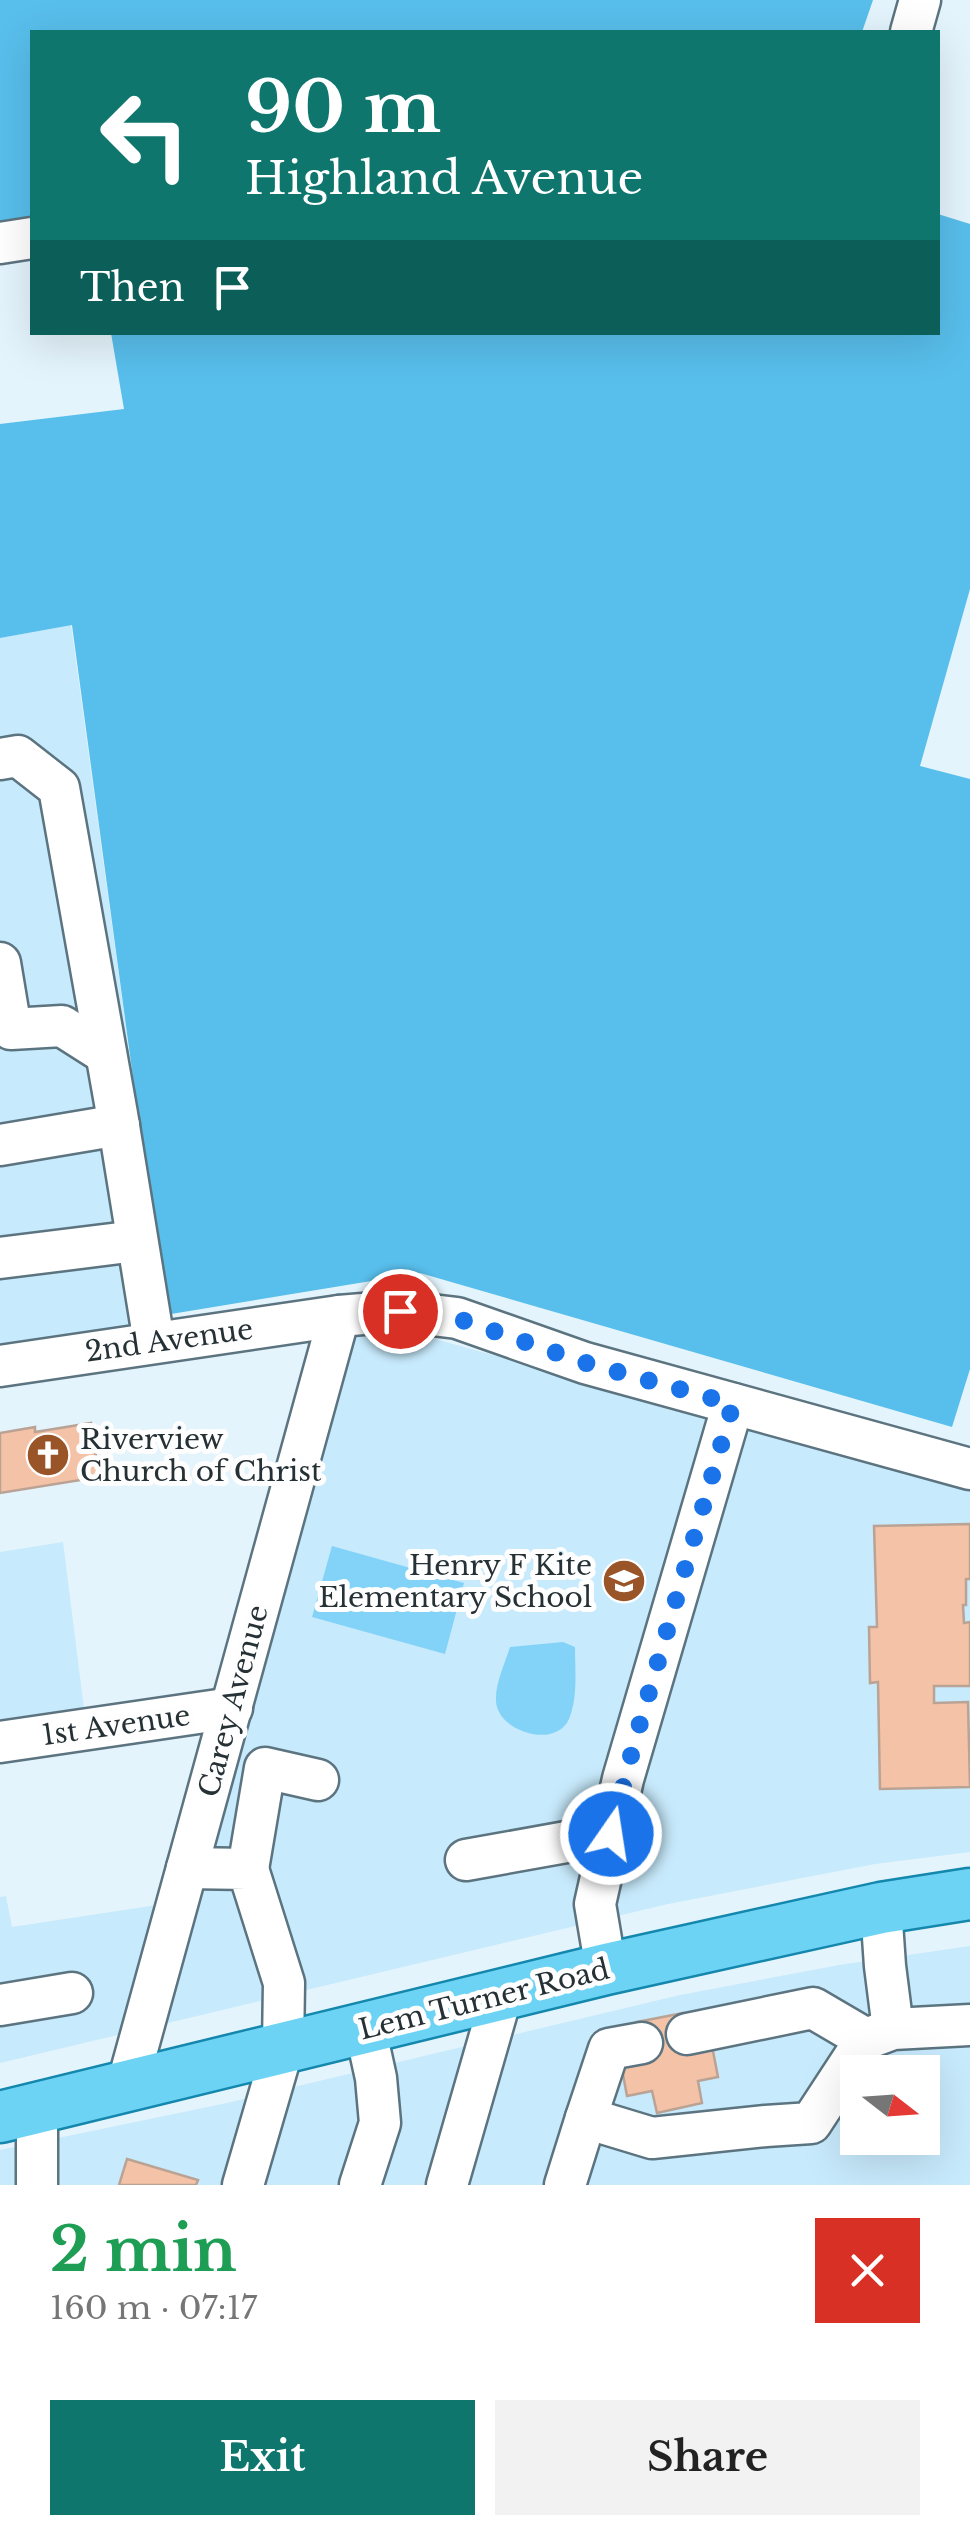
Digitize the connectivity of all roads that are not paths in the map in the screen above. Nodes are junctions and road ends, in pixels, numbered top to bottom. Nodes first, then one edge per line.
1 (920, 0) edge
2 (912, 30) edge
3 (30, 238) edge
4 (0, 243) edge
5 (0, 759) edge
6 (0, 963) edge
7 (106, 1054) junction
8 (119, 1124) junction
9 (0, 1145) edge
10 (136, 1241) junction
11 (0, 1258) edge
12 (338, 1316) junction
13 (154, 1342) junction
14 (0, 1366) edge
15 (733, 1404) junction
16 (970, 1469) edge
17 (232, 1708) junction
18 (0, 1742) edge
19 (318, 1780) dead end
20 (611, 1834) junction
21 (466, 1860) dead end
22 (188, 1868) junction
23 (248, 1869) junction
24 (970, 1894) edge
25 (882, 1908) junction
26 (606, 1969) junction
27 (72, 1992) dead end
28 (502, 1994) junction
29 (0, 2005) edge
30 (970, 2025) edge
31 (365, 2028) junction
32 (687, 2034) dead end
33 (880, 2034) junction
34 (642, 2043) dead end
35 (283, 2048) junction
36 (127, 2086) junction
37 (19, 2112) edge
38 (586, 2118) junction
39 (37, 2185) edge
40 (243, 2185) edge
41 (360, 2185) edge
42 (447, 2185) edge
43 (565, 2185) edge

1 - 2 street
3 - 4 street
5 - 7 street
6 - 7 street
7 - 8 street
8 - 9 street
8 - 10 street
10 - 11 street
10 - 13 street
12 - 13 street, 2nd Avenue
12 - 15 street, 2nd Avenue
12 - 17 street, Carey Avenue
13 - 14 street, 2nd Avenue
15 - 16 street, 2nd Avenue
15 - 20 street
17 - 18 street, 1st Avenue
17 - 22 street, Carey Avenue
19 - 23 street
20 - 21 street
20 - 26 street
22 - 23 street
22 - 36 street, Carey Avenue
23 - 35 street
24 - 25 main road, Lem Turner Road
25 - 26 main road, Lem Turner Road
25 - 33 street
26 - 28 main road, Lem Turner Road
27 - 29 street
28 - 31 main road, Lem Turner Road
28 - 42 street
30 - 33 street
31 - 35 main road, Lem Turner Road
31 - 41 street
32 - 33 street
33 - 38 street
34 - 38 street
35 - 36 main road, Lem Turner Road
35 - 40 street
36 - 37 main road, Lem Turner Road
37 - 39 street
38 - 43 street

